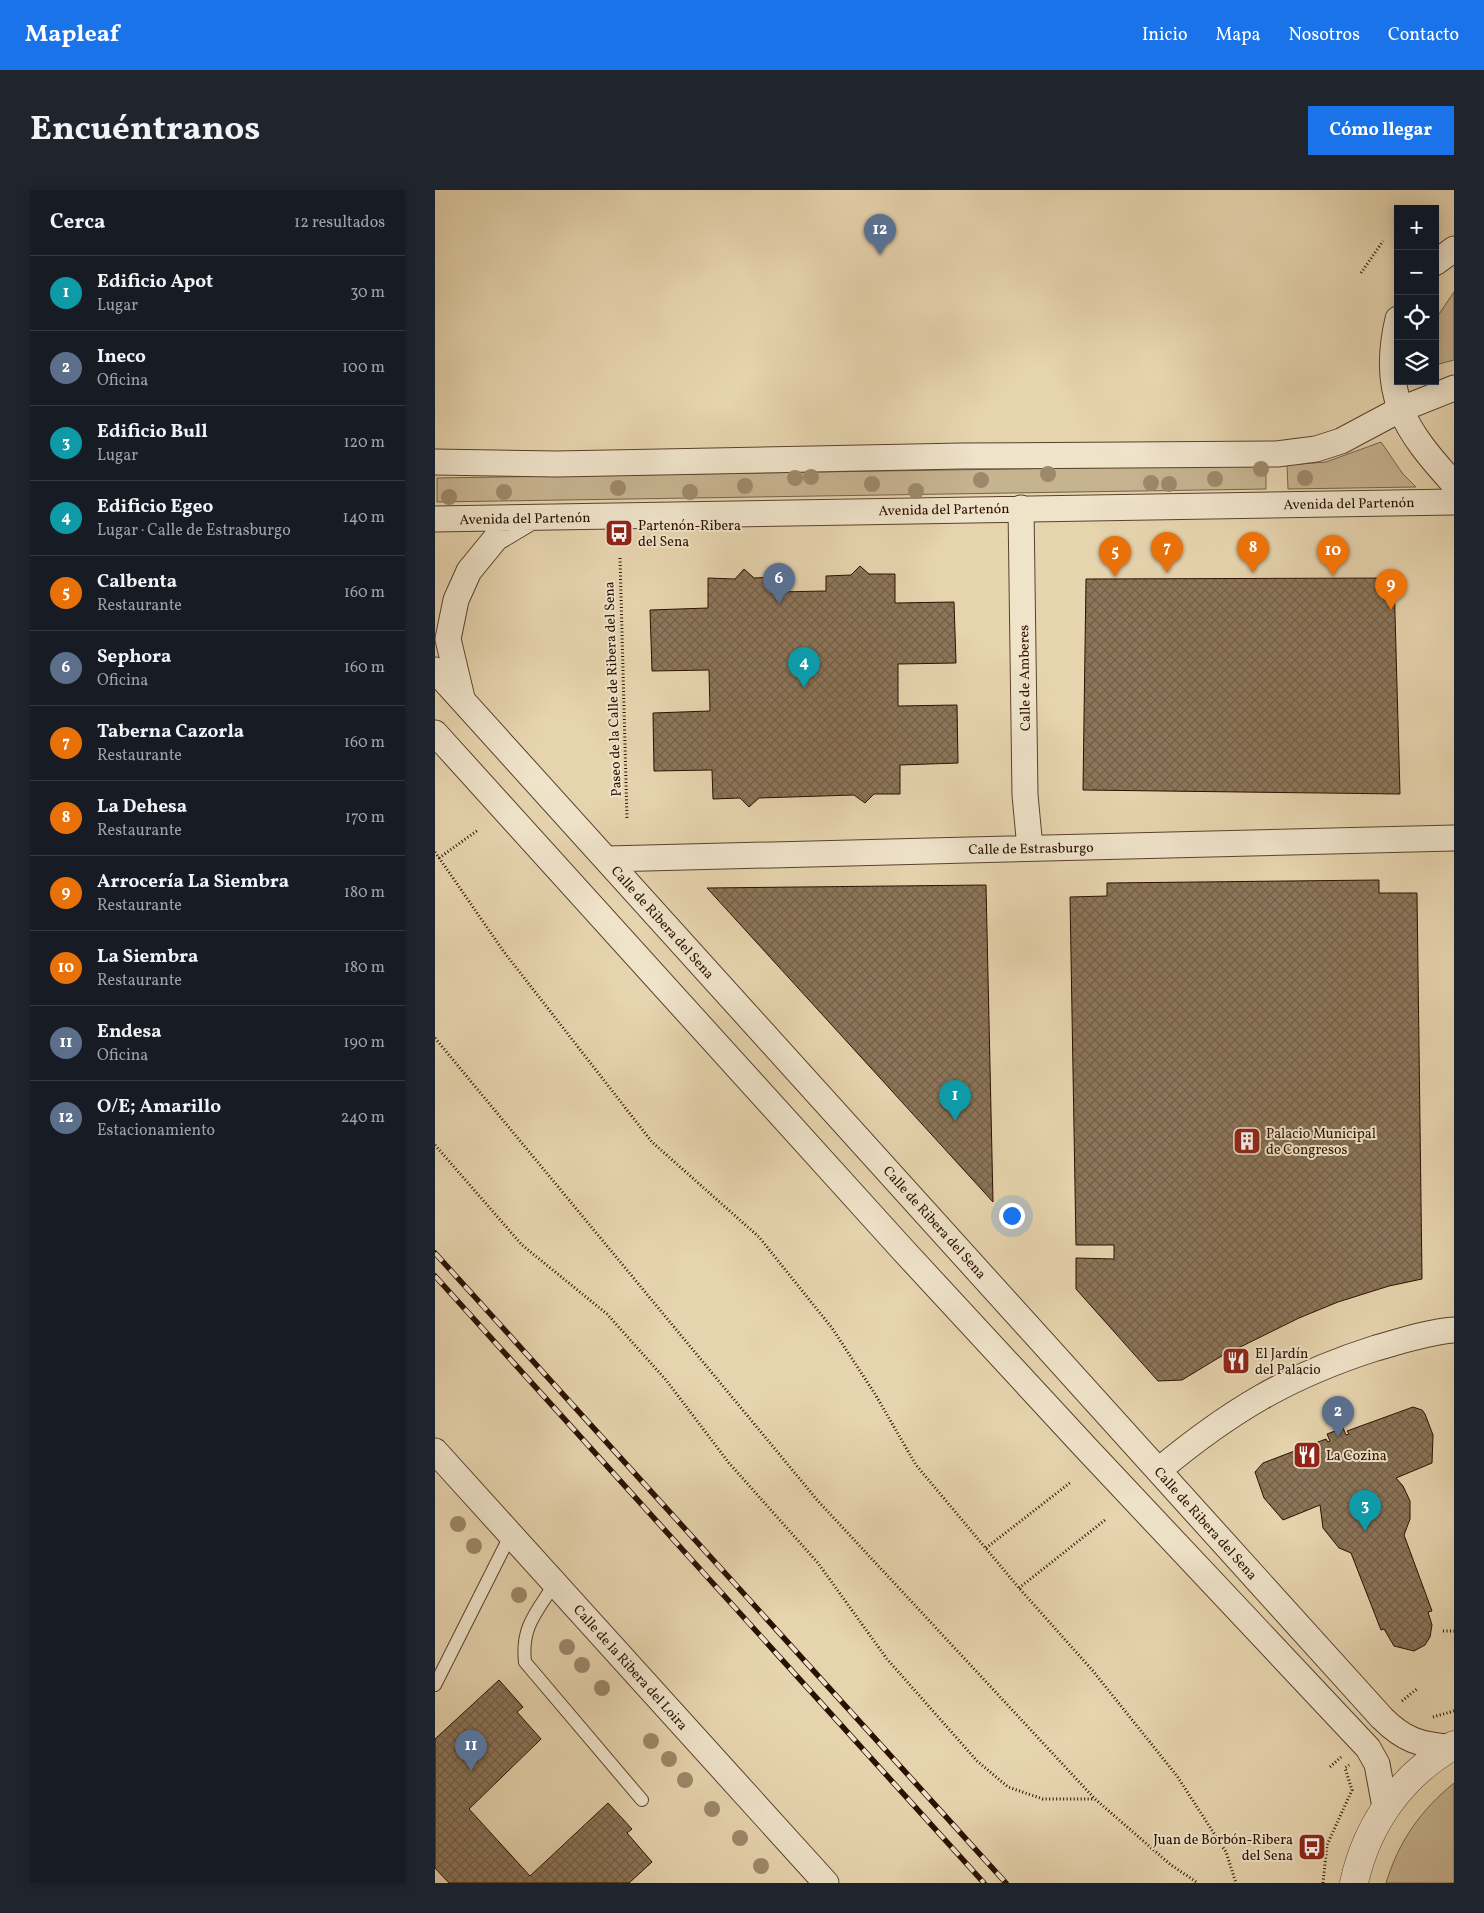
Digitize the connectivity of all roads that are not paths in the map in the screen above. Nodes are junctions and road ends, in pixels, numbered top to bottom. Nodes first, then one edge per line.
1 (1454, 249) edge
2 (1439, 260) edge
3 (1394, 336) edge
4 (1454, 388) edge
5 (1399, 410) junction
6 (435, 462) edge
7 (1454, 484) edge
8 (1454, 502) edge
9 (1021, 508) junction
10 (531, 517) junction
11 (435, 519) edge
12 (435, 670) edge
13 (462, 698) junction
14 (435, 733) edge
15 (1454, 838) edge
16 (1030, 848) junction
17 (607, 859) junction
18 (1454, 1330) edge
19 (435, 1451) edge
20 (1159, 1470) junction
21 (511, 1534) junction
22 (555, 1583) junction
23 (435, 1685) edge
24 (1452, 1746) edge
25 (642, 1800) dead end
26 (1385, 1807) junction
27 (826, 1883) edge
28 (1354, 1883) edge

1 - 2 street
3 - 5 street
4 - 5 street
5 - 6 street
5 - 7 street
8 - 9 street, Avenida del Partenón
9 - 10 street, Avenida del Partenón
9 - 16 street, Calle de Amberes
10 - 11 street, Avenida del Partenón
10 - 13 street
12 - 13 street, Calle de Ribera del Sena
13 - 17 street, Calle de Ribera del Sena
14 - 26 street
15 - 16 street, Calle de Estrasburgo
16 - 17 street, Calle de Estrasburgo
17 - 20 street, Calle de Ribera del Sena
18 - 20 street
19 - 21 street, Calle de la Ribera del Loira
20 - 24 street, Calle de Ribera del Sena
21 - 22 street, Calle de la Ribera del Loira
21 - 23 lane
22 - 25 lane
22 - 27 street, Calle de la Ribera del Loira
24 - 26 street
26 - 28 street

